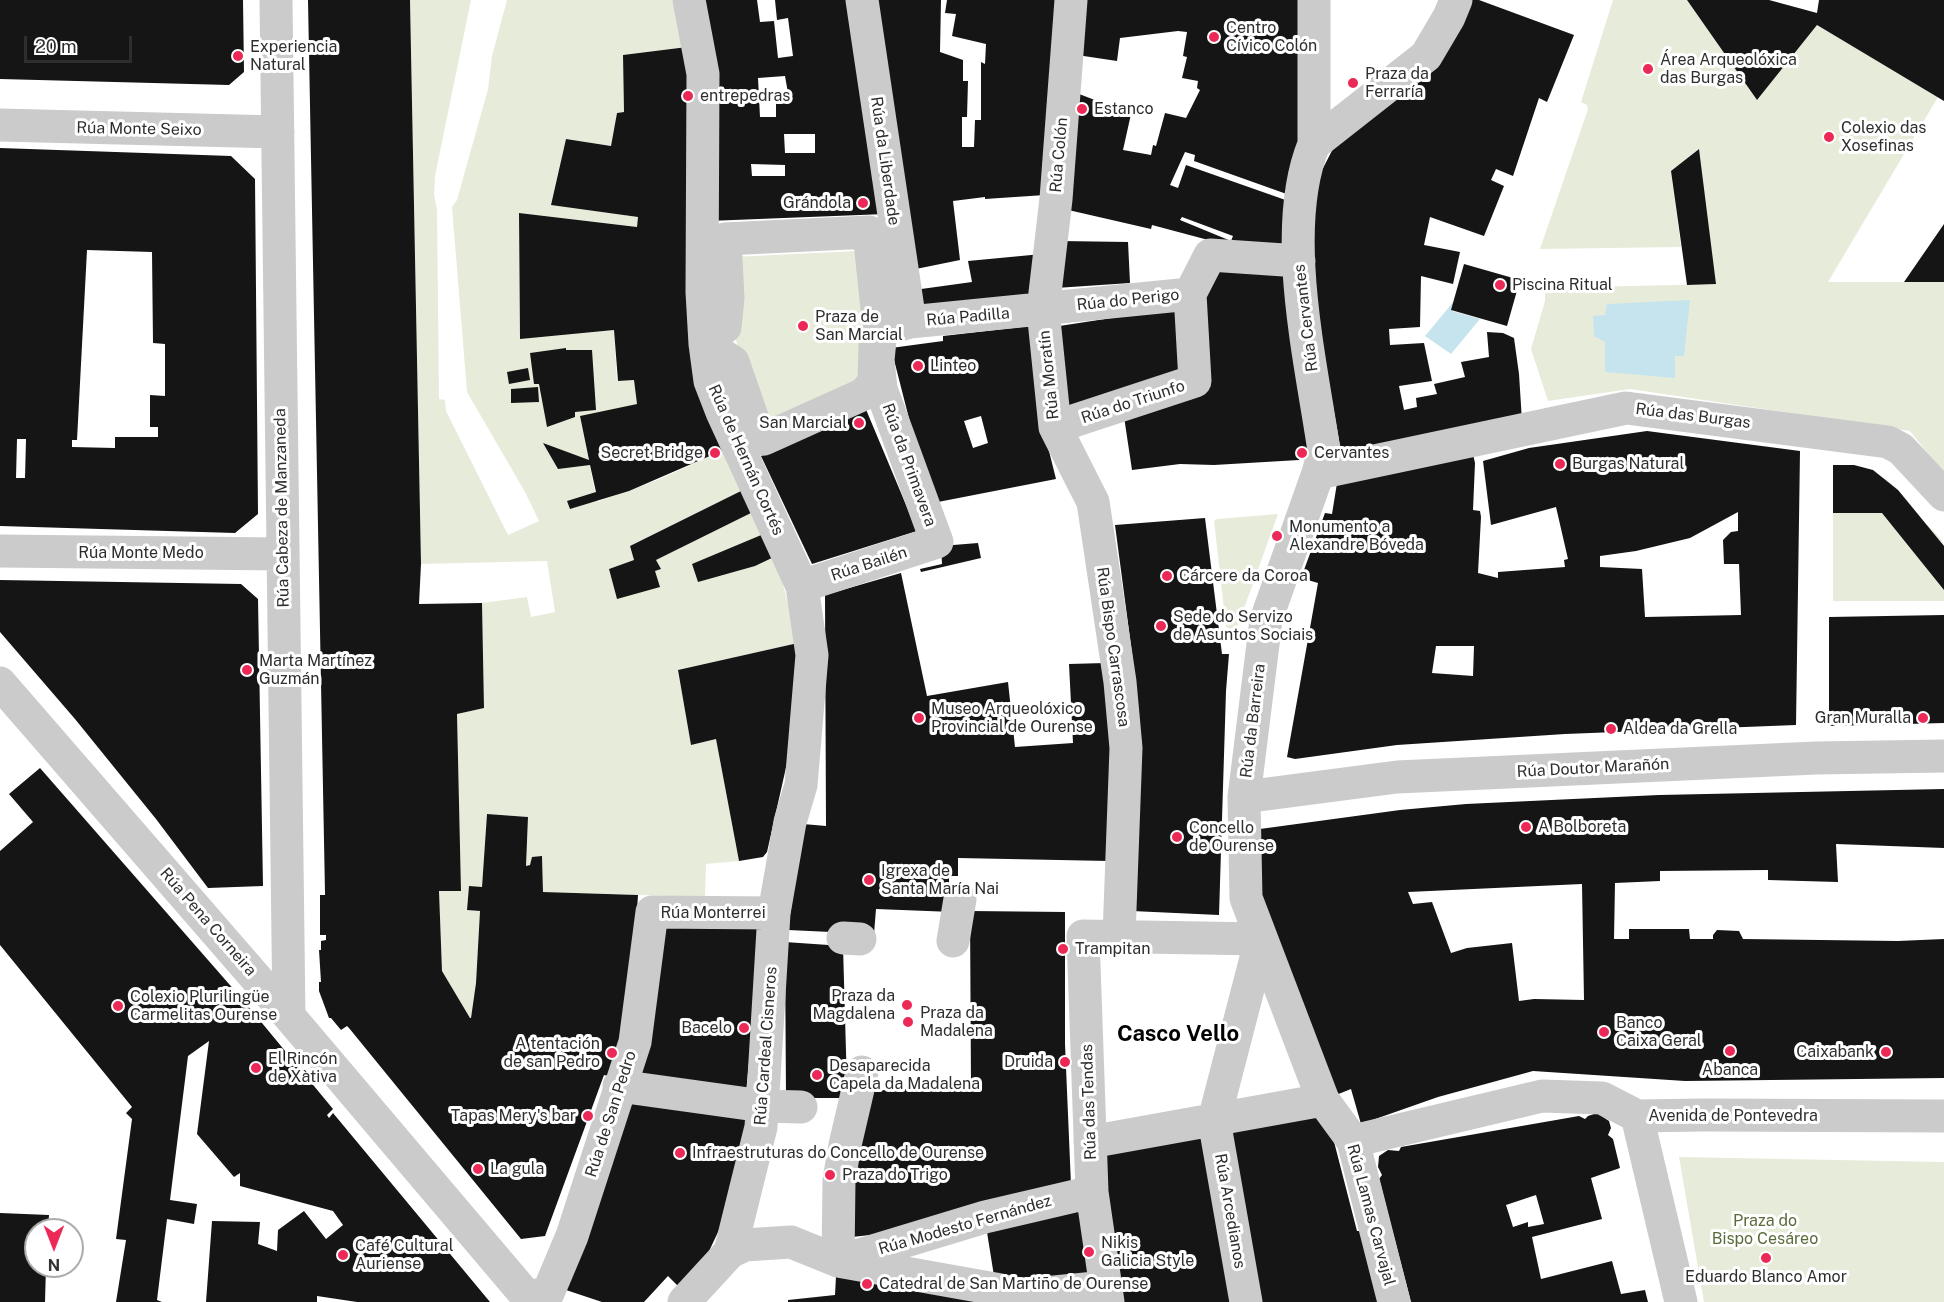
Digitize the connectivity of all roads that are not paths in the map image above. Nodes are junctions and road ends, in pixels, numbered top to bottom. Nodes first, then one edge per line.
1 (276, 0) edge
2 (688, 0) edge
3 (862, 0) edge
4 (1071, 0) edge
5 (1314, 0) edge
6 (1456, 0) edge
7 (0, 125) edge
8 (278, 132) junction
9 (1311, 152) junction
10 (1299, 261) junction
11 (1190, 294) junction
12 (1043, 310) junction
13 (910, 322) junction
14 (705, 341) junction
15 (881, 389) joint
16 (1055, 427) junction
17 (1318, 473) junction
18 (1944, 495) edge
19 (1093, 502) joint
20 (937, 542) joint
21 (0, 551) edge
22 (282, 554) junction
23 (802, 586) junction
24 (0, 683) edge
25 (1944, 756) edge
26 (1244, 797) junction
27 (960, 898) dead end
28 (652, 912) joint
29 (774, 913) junction
30 (1119, 936) junction
31 (1262, 939) junction
32 (953, 941) dead end
33 (289, 1016) junction
34 (862, 1072) dead end
35 (619, 1086) junction
36 (1323, 1100) junction
37 (763, 1106) junction
38 (801, 1107) dead end
39 (1637, 1116) junction
40 (1944, 1116) edge
41 (1214, 1120) junction
42 (1353, 1141) junction
43 (1090, 1142) junction
44 (1092, 1192) junction
45 (730, 1252) junction
46 (838, 1262) junction
47 (1107, 1294) edge
48 (537, 1296) edge
49 (684, 1302) edge
50 (1246, 1302) edge
51 (1394, 1302) edge
52 (1681, 1302) edge

1 - 8 street, Rúa Cabeza de Manzaneda
2 - 14 street, Rúa de Hernán Cortés
3 - 13 street, Rúa da Liberdade
4 - 12 street, Rúa Colón
5 - 9 street, Rúa Cervantes
6 - 9 street
7 - 8 street, Rúa Monte Seixo
8 - 22 street, Rúa Cabeza de Manzaneda
9 - 10 street, Rúa Cervantes
10 - 11 street, Rúa do Perigo
10 - 17 street, Rúa Cervantes
11 - 12 street, Rúa do Perigo
11 - 16 street, Rúa do Triunfo
12 - 13 street, Rúa Padilla
12 - 16 street, Rúa Moratín
13 - 15 street, Rúa Padilla
14 - 14 street
14 - 23 street, Rúa de Hernán Cortés
15 - 20 street, Rúa da Primavera
16 - 19 street, Rúa Moratín
17 - 18 street, Rúa das Burgas
17 - 26 street, Rúa da Barreira
19 - 30 street, Rúa Bispo Carrascosa
20 - 23 street, Rúa Bailén
21 - 22 street, Rúa Monte Medo
22 - 33 street, Rúa Cabeza de Manzaneda
23 - 29 street, Rúa de Hernán Cortés
24 - 33 street, Rúa Pena Corneira
25 - 26 street, Rúa Doutor Marañón
26 - 31 street, Rúa da Barreira
27 - 32 street
28 - 29 street, Rúa Monterrei
28 - 35 street, Rúa de San Pedro
29 - 37 street, Rúa Cardeal Cisneros
30 - 31 street
30 - 43 street, Rúa das Tendas
31 - 36 street, Rúa da Barreira
31 - 41 street
33 - 48 street, Rúa Pena Corneira
34 - 46 street
35 - 37 street
35 - 48 street, Rúa de San Pedro
36 - 41 street
36 - 42 street, Rúa Lamas Carvajal
37 - 38 street
37 - 45 street, Rúa Cardeal Cisneros
39 - 40 street, Avenida de Pontevedra
39 - 42 street, Avenida de Pontevedra
39 - 52 street
41 - 43 street
41 - 50 street, Rúa Arcedianos
42 - 51 street, Rúa Lamas Carvajal
43 - 44 street, Rúa das Tendas
44 - 46 street, Rúa Modesto Fernández
44 - 47 street, Rúa das Tendas
45 - 46 street
45 - 49 street, Rúa Cardeal Cisneros
46 - 47 street

